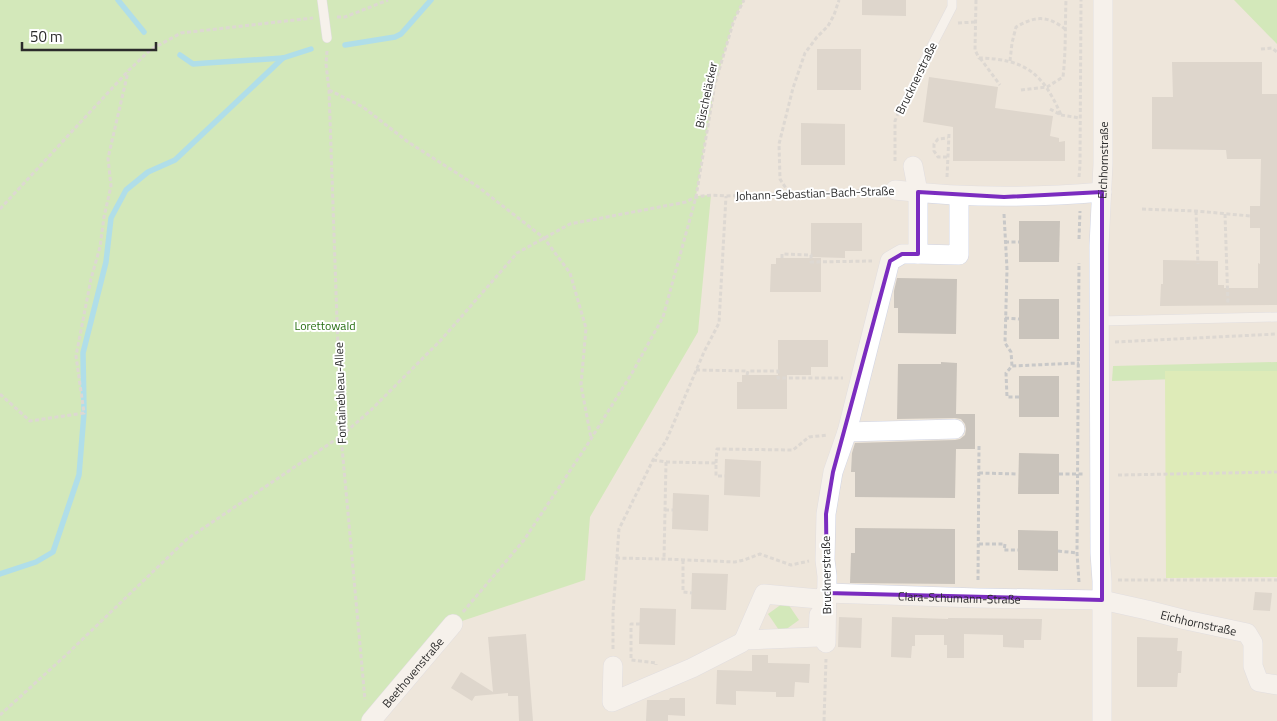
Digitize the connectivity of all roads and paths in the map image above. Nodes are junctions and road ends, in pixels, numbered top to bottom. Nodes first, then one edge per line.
1 (322, 0) edge
2 (388, 0) edge
3 (744, 0) edge
4 (838, 0) edge
5 (952, 0) edge
6 (976, 0) edge
7 (1066, 0) edge
8 (1081, 0) edge
9 (1103, 0) edge
10 (324, 17) junction
11 (1065, 29) junction
12 (327, 38) dead end
13 (1261, 49) dead end
14 (1277, 52) edge
15 (980, 58) junction
16 (1010, 61) junction
17 (923, 63) joint
18 (326, 64) dead end
19 (129, 70) junction
20 (1000, 85) dead end
21 (1047, 87) junction
22 (329, 90) junction
23 (1020, 90) dead end
24 (1050, 109) dead end
25 (1060, 115) junction
26 (1080, 118) junction
27 (949, 134) dead end
28 (948, 138) junction
29 (948, 157) junction
30 (1080, 165) dead end
31 (913, 166) dead end
32 (895, 190) junction
33 (918, 192) junction
34 (1102, 192) junction
35 (789, 193) junction
36 (1080, 194) junction
37 (953, 195) junction
38 (726, 196) junction
39 (696, 197) junction
40 (1004, 197) junction
41 (1, 207) edge
42 (1142, 209) dead end
43 (1196, 211) junction
44 (1226, 214) junction
45 (1250, 216) dead end
46 (544, 238) junction
47 (1005, 242) junction
48 (1020, 242) dead end
49 (1079, 244) dead end
50 (918, 254) junction
51 (1079, 254) dead end
52 (782, 258) dead end
53 (890, 261) junction
54 (1198, 264) dead end
55 (1228, 309) dead end
56 (1277, 317) edge
57 (1005, 318) junction
58 (1019, 318) dead end
59 (1100, 320) junction
60 (1277, 334) edge
61 (1114, 342) dead end
62 (1100, 362) junction
63 (1078, 363) junction
64 (1012, 366) junction
65 (696, 370) junction
66 (861, 378) junction
67 (0, 394) edge
68 (1019, 397) dead end
69 (955, 429) dead end
70 (847, 432) junction
71 (340, 436) junction
72 (591, 439) junction
73 (979, 445) dead end
74 (653, 460) junction
75 (666, 462) junction
76 (716, 462) junction
77 (1277, 472) edge
78 (979, 474) junction
79 (1018, 474) dead end
80 (1059, 474) dead end
81 (1077, 474) junction
82 (1101, 475) junction
83 (725, 476) dead end
84 (665, 510) junction
85 (673, 510) dead end
86 (979, 544) junction
87 (1018, 550) dead end
88 (1058, 551) dead end
89 (1077, 553) junction
90 (1100, 553) junction
91 (616, 558) junction
92 (664, 559) junction
93 (683, 560) junction
94 (825, 560) junction
95 (1115, 580) dead end
96 (1277, 580) edge
97 (1079, 584) dead end
98 (692, 593) dead end
99 (823, 596) junction
100 (978, 598) junction
101 (1102, 600) junction
102 (452, 624) joint
103 (640, 624) dead end
104 (744, 640) junction
105 (826, 643) joint
106 (613, 666) joint
107 (656, 683) junction
108 (1268, 684) edge
109 (368, 714) edge
110 (0, 715) edge
111 (824, 721) edge
112 (1102, 721) edge

1 - 10 lane
2 - 10 path
3 - 39 path, Büscheläcker
4 - 35 path
5 - 17 lane, Brucknerstraße
6 - 15 path
7 - 11 path
8 - 26 path
9 - 34 street, Eichhornstraße
10 - 12 lane
10 - 19 path
11 - 16 path
11 - 21 path
13 - 14 path
15 - 16 path
15 - 20 path
16 - 21 path
17 - 32 path, Brucknerstraße
18 - 22 path, Fontainebleau-Allee
19 - 41 path
19 - 67 path
21 - 23 path
21 - 25 path
22 - 46 path
22 - 71 path, Fontainebleau-Allee
24 - 25 path
25 - 26 path
26 - 30 path
27 - 28 path
28 - 29 path
28 - 29 path
29 - 37 path
31 - 33 street
32 - 33 street, Johann-Sebastian-Bach-Straße
32 - 35 path, Johann-Sebastian-Bach-Straße
33 - 37 street, Johann-Sebastian-Bach-Straße
33 - 50 street
34 - 36 street, Johann-Sebastian-Bach-Straße
34 - 59 street, Eichhornstraße
35 - 38 path, Johann-Sebastian-Bach-Straße
36 - 40 street, Johann-Sebastian-Bach-Straße
36 - 49 path
37 - 40 street, Johann-Sebastian-Bach-Straße
37 - 50 street
38 - 39 path, Johann-Sebastian-Bach-Straße
38 - 65 path
39 - 46 path, Johann-Sebastian-Bach-Straße
39 - 72 path, Büscheläcker
40 - 47 path
42 - 43 path
43 - 44 path
43 - 54 path
44 - 45 path
44 - 55 path
46 - 71 path, Johann-Sebastian-Bach-Straße
46 - 72 path
47 - 48 path
47 - 57 path
50 - 53 street
51 - 63 path
52 - 53 path
53 - 66 street, Brucknerstraße
56 - 59 lane
57 - 58 path
57 - 64 path
59 - 62 street, Eichhornstraße
60 - 61 path
62 - 63 path
62 - 82 street, Eichhornstraße
63 - 64 path
63 - 81 path
64 - 68 path
65 - 66 path
65 - 74 path
66 - 70 street, Brucknerstraße
69 - 70 street
70 - 76 path
70 - 94 street, Brucknerstraße
71 - 109 path, Fontainebleau-Allee
71 - 110 path, Johann-Sebastian-Bach-Straße
72 - 102 path, Büscheläcker
73 - 78 path
74 - 75 path
74 - 91 path
75 - 76 path
75 - 84 path
76 - 83 path
77 - 82 path
78 - 79 path
78 - 86 path
80 - 81 path
81 - 82 path
81 - 89 path
82 - 90 street, Eichhornstraße
84 - 85 path
84 - 92 path
86 - 87 path
86 - 100 path
88 - 89 path
89 - 90 path
89 - 97 path
90 - 101 street, Eichhornstraße
91 - 92 path
91 - 106 path
92 - 93 path
93 - 94 path
93 - 98 path
94 - 99 street, Brucknerstraße
95 - 96 path
99 - 100 street, Clara-Schumann-Straße
99 - 104 street, Clara-Schumann-Straße
99 - 104 street
99 - 105 street, Brucknerstraße
100 - 101 street, Clara-Schumann-Straße
101 - 108 street, Eichhornstraße
101 - 112 street, Eichhornstraße
102 - 109 street, Beethovenstraße
103 - 107 path
104 - 107 street
105 - 111 path
106 - 107 street

